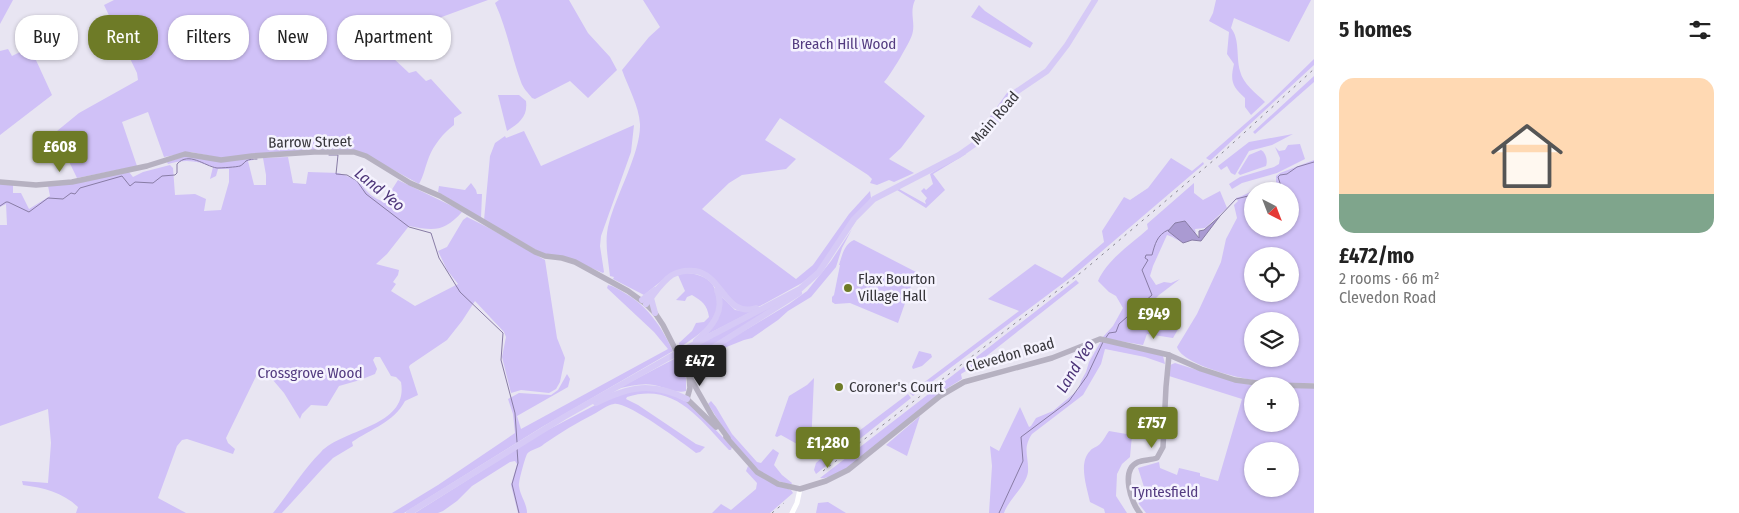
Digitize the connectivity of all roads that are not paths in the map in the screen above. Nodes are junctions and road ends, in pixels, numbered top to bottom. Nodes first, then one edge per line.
1 (1095, 0) edge
2 (0, 182) edge
3 (713, 280) junction
4 (811, 281) junction
5 (658, 289) junction
6 (651, 298) junction
7 (644, 302) junction
8 (772, 304) junction
9 (654, 313) junction
10 (685, 349) junction
11 (1169, 355) junction
12 (684, 366) junction
13 (688, 374) junction
14 (694, 383) junction
15 (1314, 386) edge
16 (687, 399) junction
17 (697, 407) junction
18 (564, 417) junction
19 (728, 438) junction
20 (800, 489) junction
21 (410, 513) edge
22 (792, 513) edge
23 (1140, 513) edge

1 - 4 main road, Main Road
2 - 7 main road, Barrow Street
3 - 5 main road
3 - 8 main road
3 - 10 main road
4 - 8 main road
4 - 12 main road
5 - 6 main road
5 - 7 main road
6 - 7 main road
6 - 9 main road
7 - 9 main road
8 - 10 main road
9 - 12 main road
10 - 18 main road
11 - 15 main road, Clevedon Road
11 - 20 main road, Clevedon Road
11 - 23 main road
12 - 13 main road
13 - 14 main road
13 - 16 main road
14 - 17 main road
14 - 19 main road
16 - 17 main road
16 - 18 main road
17 - 19 main road
18 - 21 main road
19 - 20 main road
20 - 22 street

